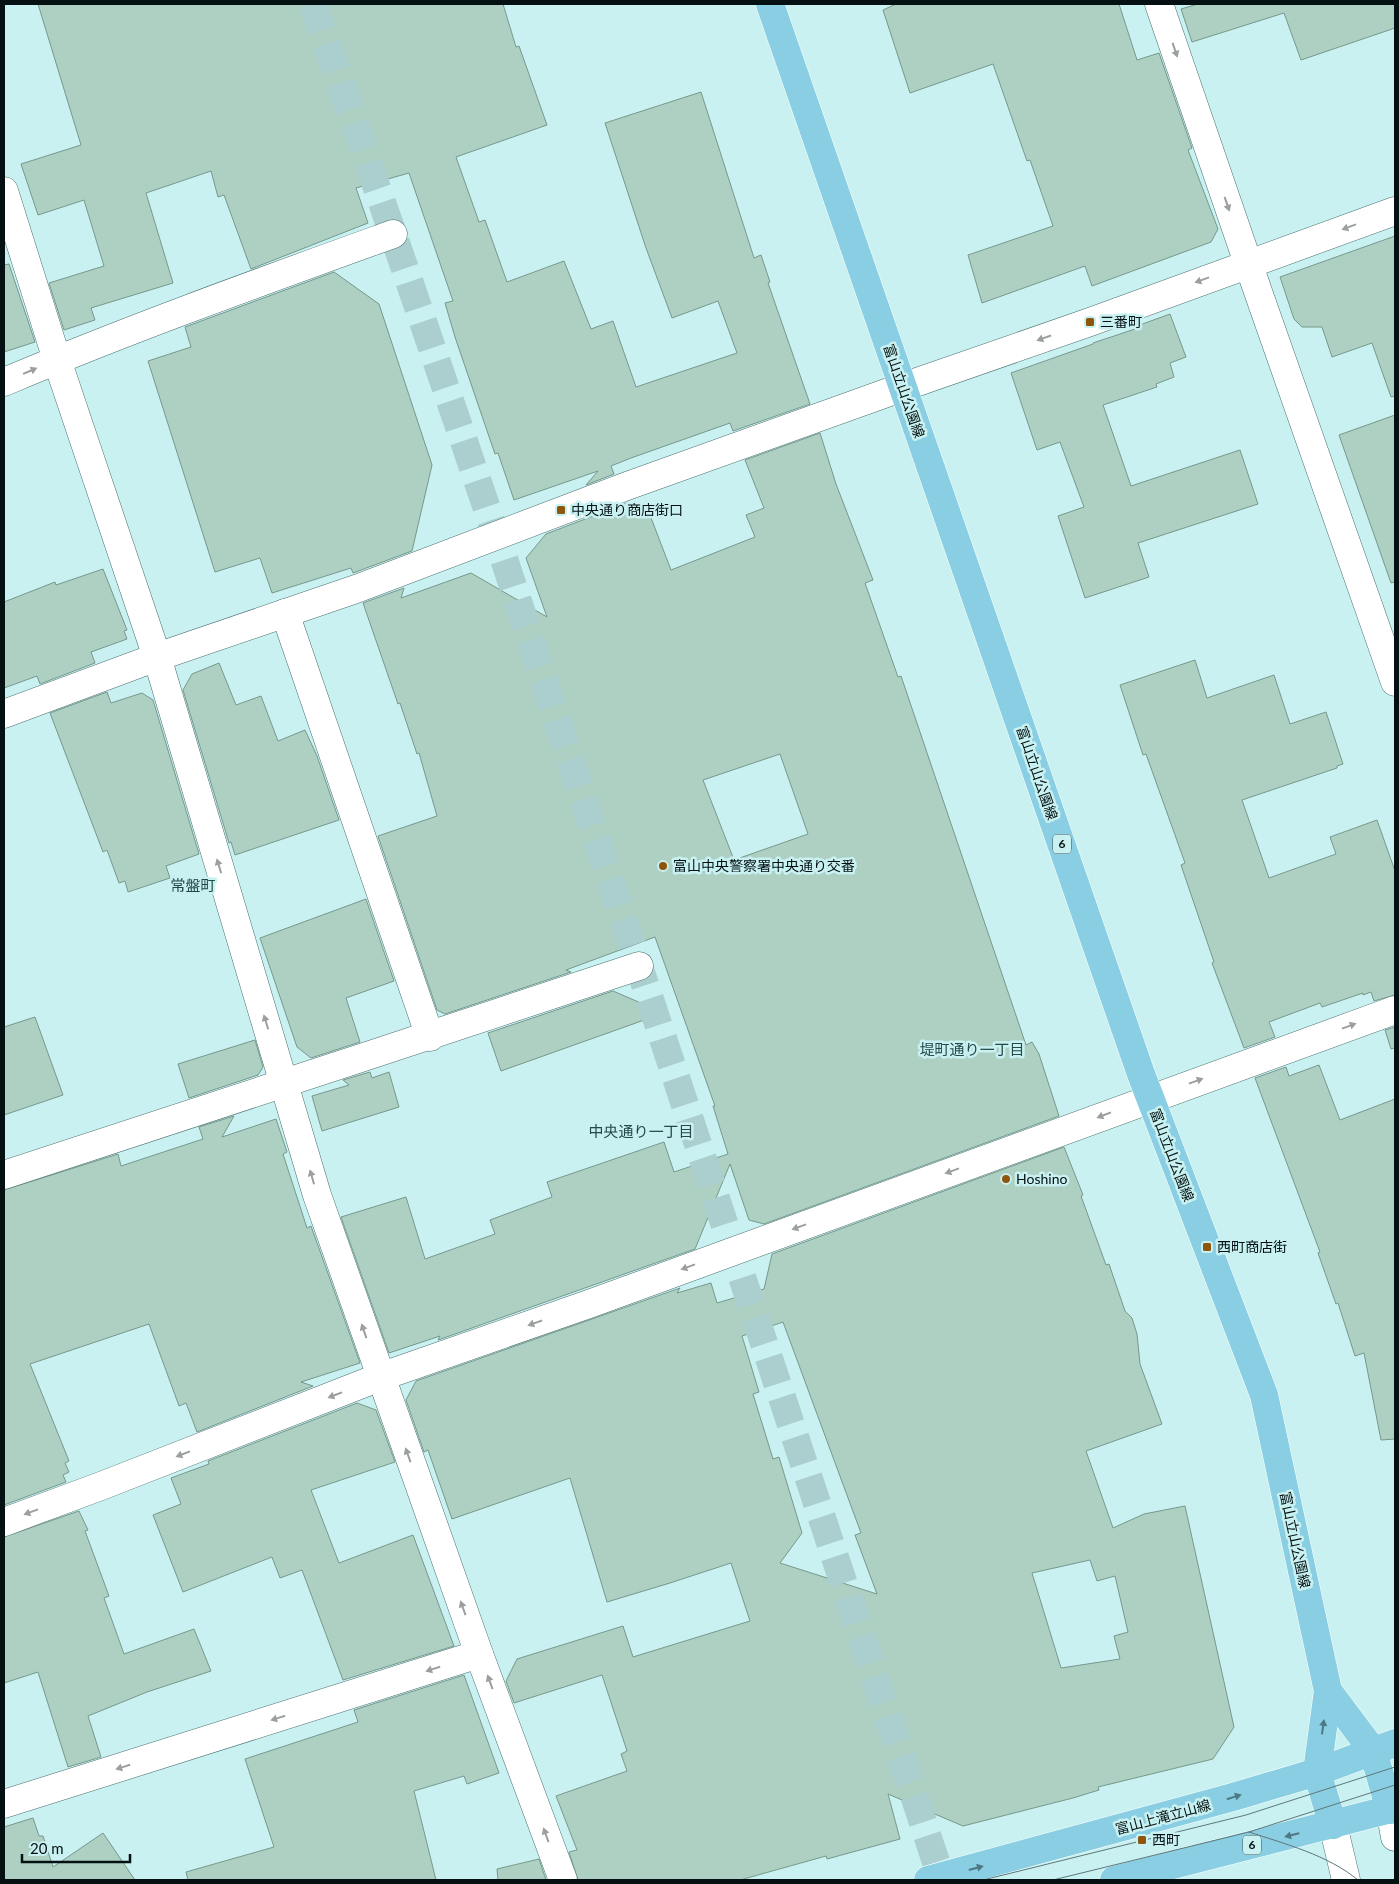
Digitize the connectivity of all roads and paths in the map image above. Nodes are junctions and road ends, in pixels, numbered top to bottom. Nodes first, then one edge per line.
1 (770, 4) edge
2 (1159, 4) edge
3 (4, 190) edge
4 (1395, 211) edge
5 (394, 234) dead end
6 (1248, 263) junction
7 (56, 360) junction
8 (4, 382) edge
9 (903, 387) junction
10 (285, 613) junction
11 (157, 657) junction
12 (1395, 682) edge
13 (4, 714) edge
14 (639, 966) dead end
15 (1395, 1010) edge
16 (430, 1037) junction
17 (284, 1082) junction
18 (1150, 1098) junction
19 (4, 1175) edge
20 (380, 1377) junction
21 (4, 1522) edge
22 (479, 1654) junction
23 (1328, 1691) junction
24 (1384, 1747) edge
25 (1317, 1772) junction
26 (4, 1804) edge
27 (1392, 1809) edge
28 (1333, 1825) junction
29 (1395, 1837) edge
30 (563, 1880) edge
31 (928, 1880) edge
32 (1114, 1880) edge
33 (1346, 1880) edge

1 - 9 main road, 富山立山公園線 / 6
2 -> 6 street
3 - 7 street
4 -> 6 street
5 - 7 street
6 -> 9 street
6 - 12 street
8 -> 7 street
7 - 11 street
9 - 10 street
9 - 18 main road, 富山立山公園線 / 6
10 - 11 street
10 - 16 street
11 - 13 street
17 -> 11 street
14 - 16 street
18 -> 15 street
16 - 17 street
17 - 19 street
20 -> 17 street
18 -> 20 street
18 - 23 main road, 富山立山公園線 / 6
20 -> 21 street
22 -> 20 street
22 -> 26 street
30 -> 22 street
23 - 24 main road, 富山立山公園線 / 6
25 -> 23 main road, 富山立山公園線 / 6
24 - 25 main road, 富山上滝立山線
24 - 27 main road, 富山立山公園線 / 6
25 - 28 main road, 富山立山公園線 / 6
31 -> 25 main road, 富山上滝立山線
27 - 28 main road, 6
27 - 29 street
28 -> 32 main road, 6
28 - 33 street

